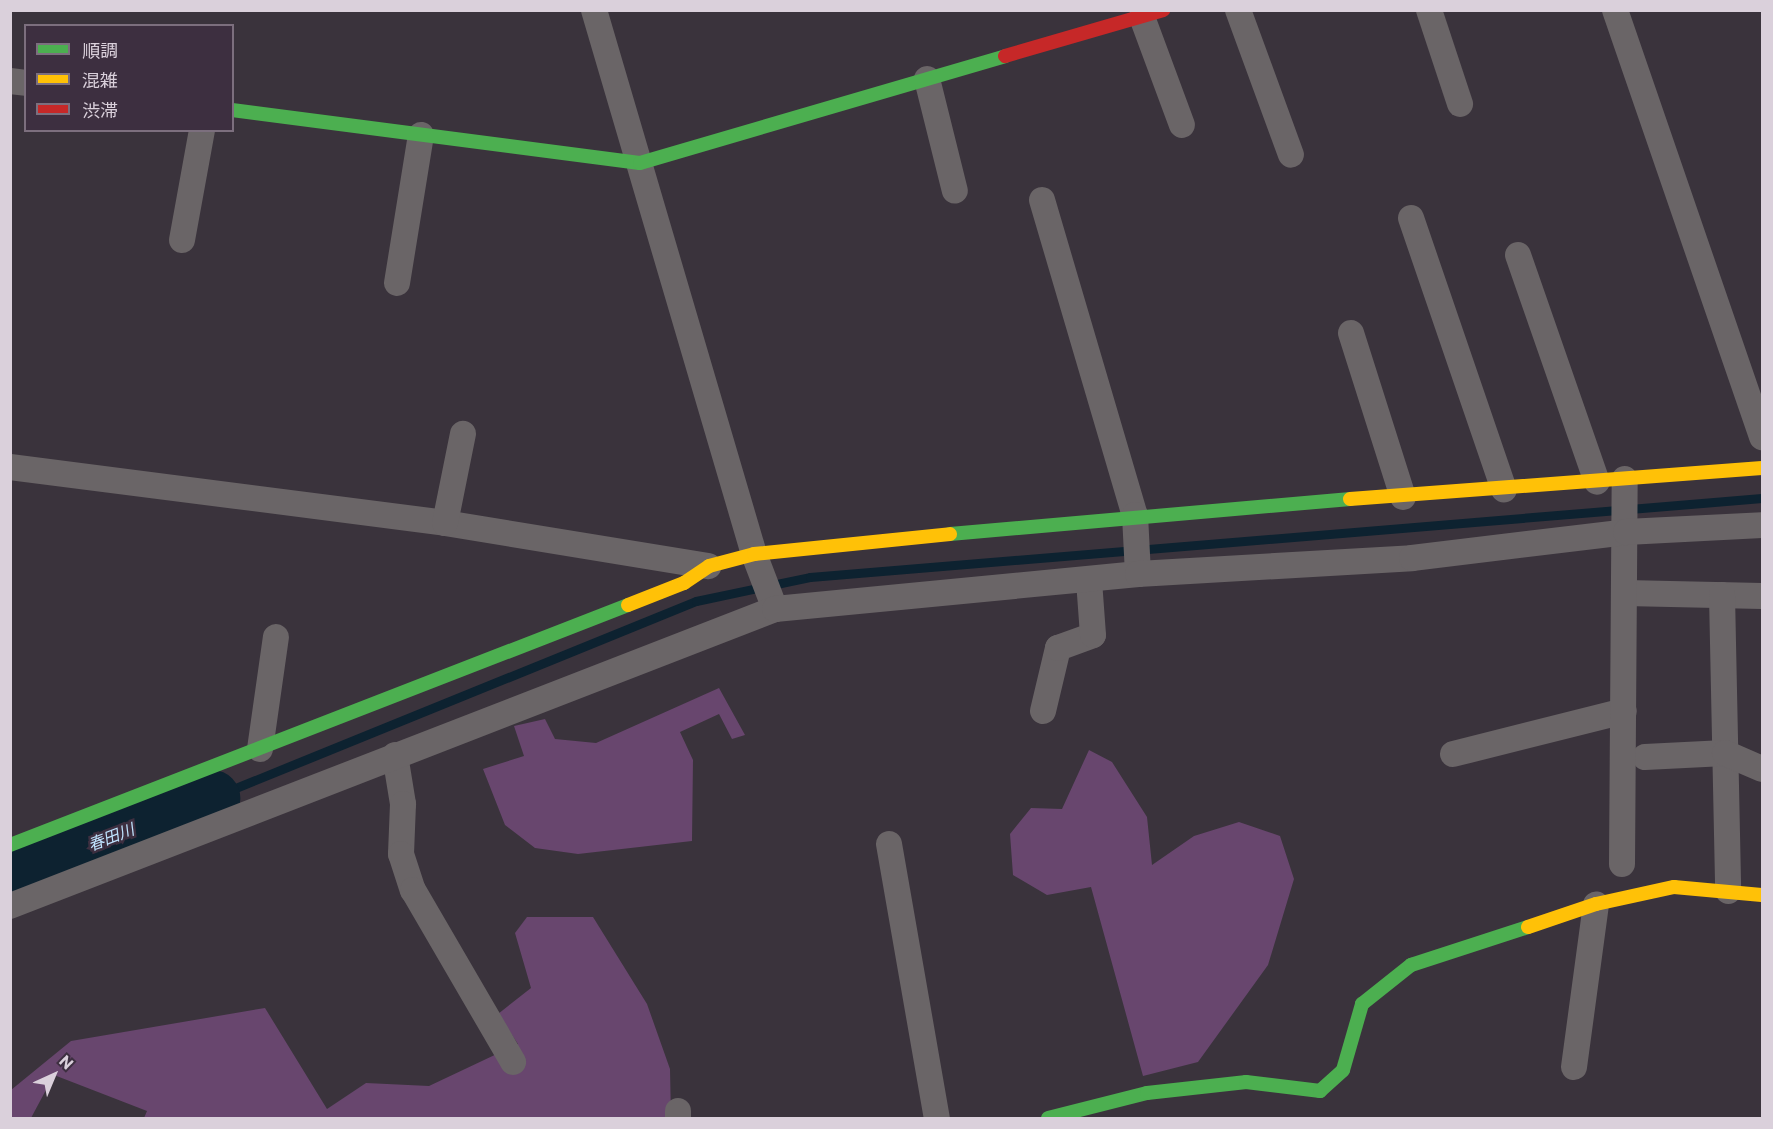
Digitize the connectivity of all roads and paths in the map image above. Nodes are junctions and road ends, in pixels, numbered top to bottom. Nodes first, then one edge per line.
1 (594, 10) edge
2 (1238, 10) edge
3 (1429, 10) edge
4 (1615, 10) edge
5 (1152, 14) edge
6 (927, 80) junction
7 (1460, 105) dead end
8 (234, 110) edge
9 (1182, 125) dead end
10 (202, 132) edge
11 (421, 135) junction
12 (1291, 155) dead end
13 (640, 163) junction
14 (955, 191) dead end
15 (1042, 200) dead end
16 (1411, 218) dead end
17 (182, 240) dead end
18 (1518, 255) dead end
19 (397, 283) dead end
20 (1351, 333) dead end
21 (463, 434) dead end
22 (1762, 437) edge
23 (10, 467) edge
24 (1762, 468) edge
25 (1625, 479) junction
26 (1597, 482) junction
27 (1504, 489) junction
28 (1402, 497) junction
29 (1135, 515) junction
30 (445, 523) junction
31 (1762, 525) edge
32 (1626, 532) junction
33 (755, 558) junction
34 (710, 566) junction
35 (1138, 574) junction
36 (1089, 581) junction
37 (1625, 593) junction
38 (1722, 595) junction
39 (1762, 596) edge
40 (775, 609) junction
41 (276, 637) dead end
42 (1043, 711) dead end
43 (1624, 711) junction
44 (260, 749) junction
45 (1725, 753) junction
46 (1453, 754) dead end
47 (395, 755) junction
48 (1646, 757) dead end
49 (1762, 769) edge
50 (889, 844) dead end
51 (10, 845) edge
52 (1622, 864) dead end
53 (1728, 891) junction
54 (1762, 895) edge
55 (1596, 904) junction
56 (10, 906) edge
57 (513, 1062) dead end
58 (1574, 1067) dead end
59 (937, 1119) edge
60 (1048, 1119) edge

1 - 13 street
2 - 12 street
3 - 7 street
4 - 22 street
5 - 6 street
5 - 9 street
6 - 13 street
6 - 14 street
8 - 11 street
10 - 17 street
11 - 13 street
11 - 19 street
13 - 33 street
15 - 29 street
16 - 27 street
18 - 26 street
20 - 28 street
21 - 30 street
23 - 30 street
24 - 25 street
25 - 26 street
25 - 32 street
26 - 27 street
27 - 28 street
28 - 29 street
29 - 33 street
29 - 35 street
30 - 34 street
31 - 32 street
32 - 35 street
32 - 37 street
33 - 34 street
33 - 40 street
34 - 44 street
35 - 36 street
36 - 40 street
36 - 42 street
37 - 38 street
37 - 43 street
38 - 39 street
38 - 45 street
40 - 47 street
41 - 44 street
43 - 46 street
43 - 52 street
44 - 51 street
45 - 48 street
45 - 49 street
45 - 53 street
47 - 56 street
47 - 57 street
50 - 59 street
53 - 54 street
53 - 55 street
55 - 58 street
55 - 60 street

